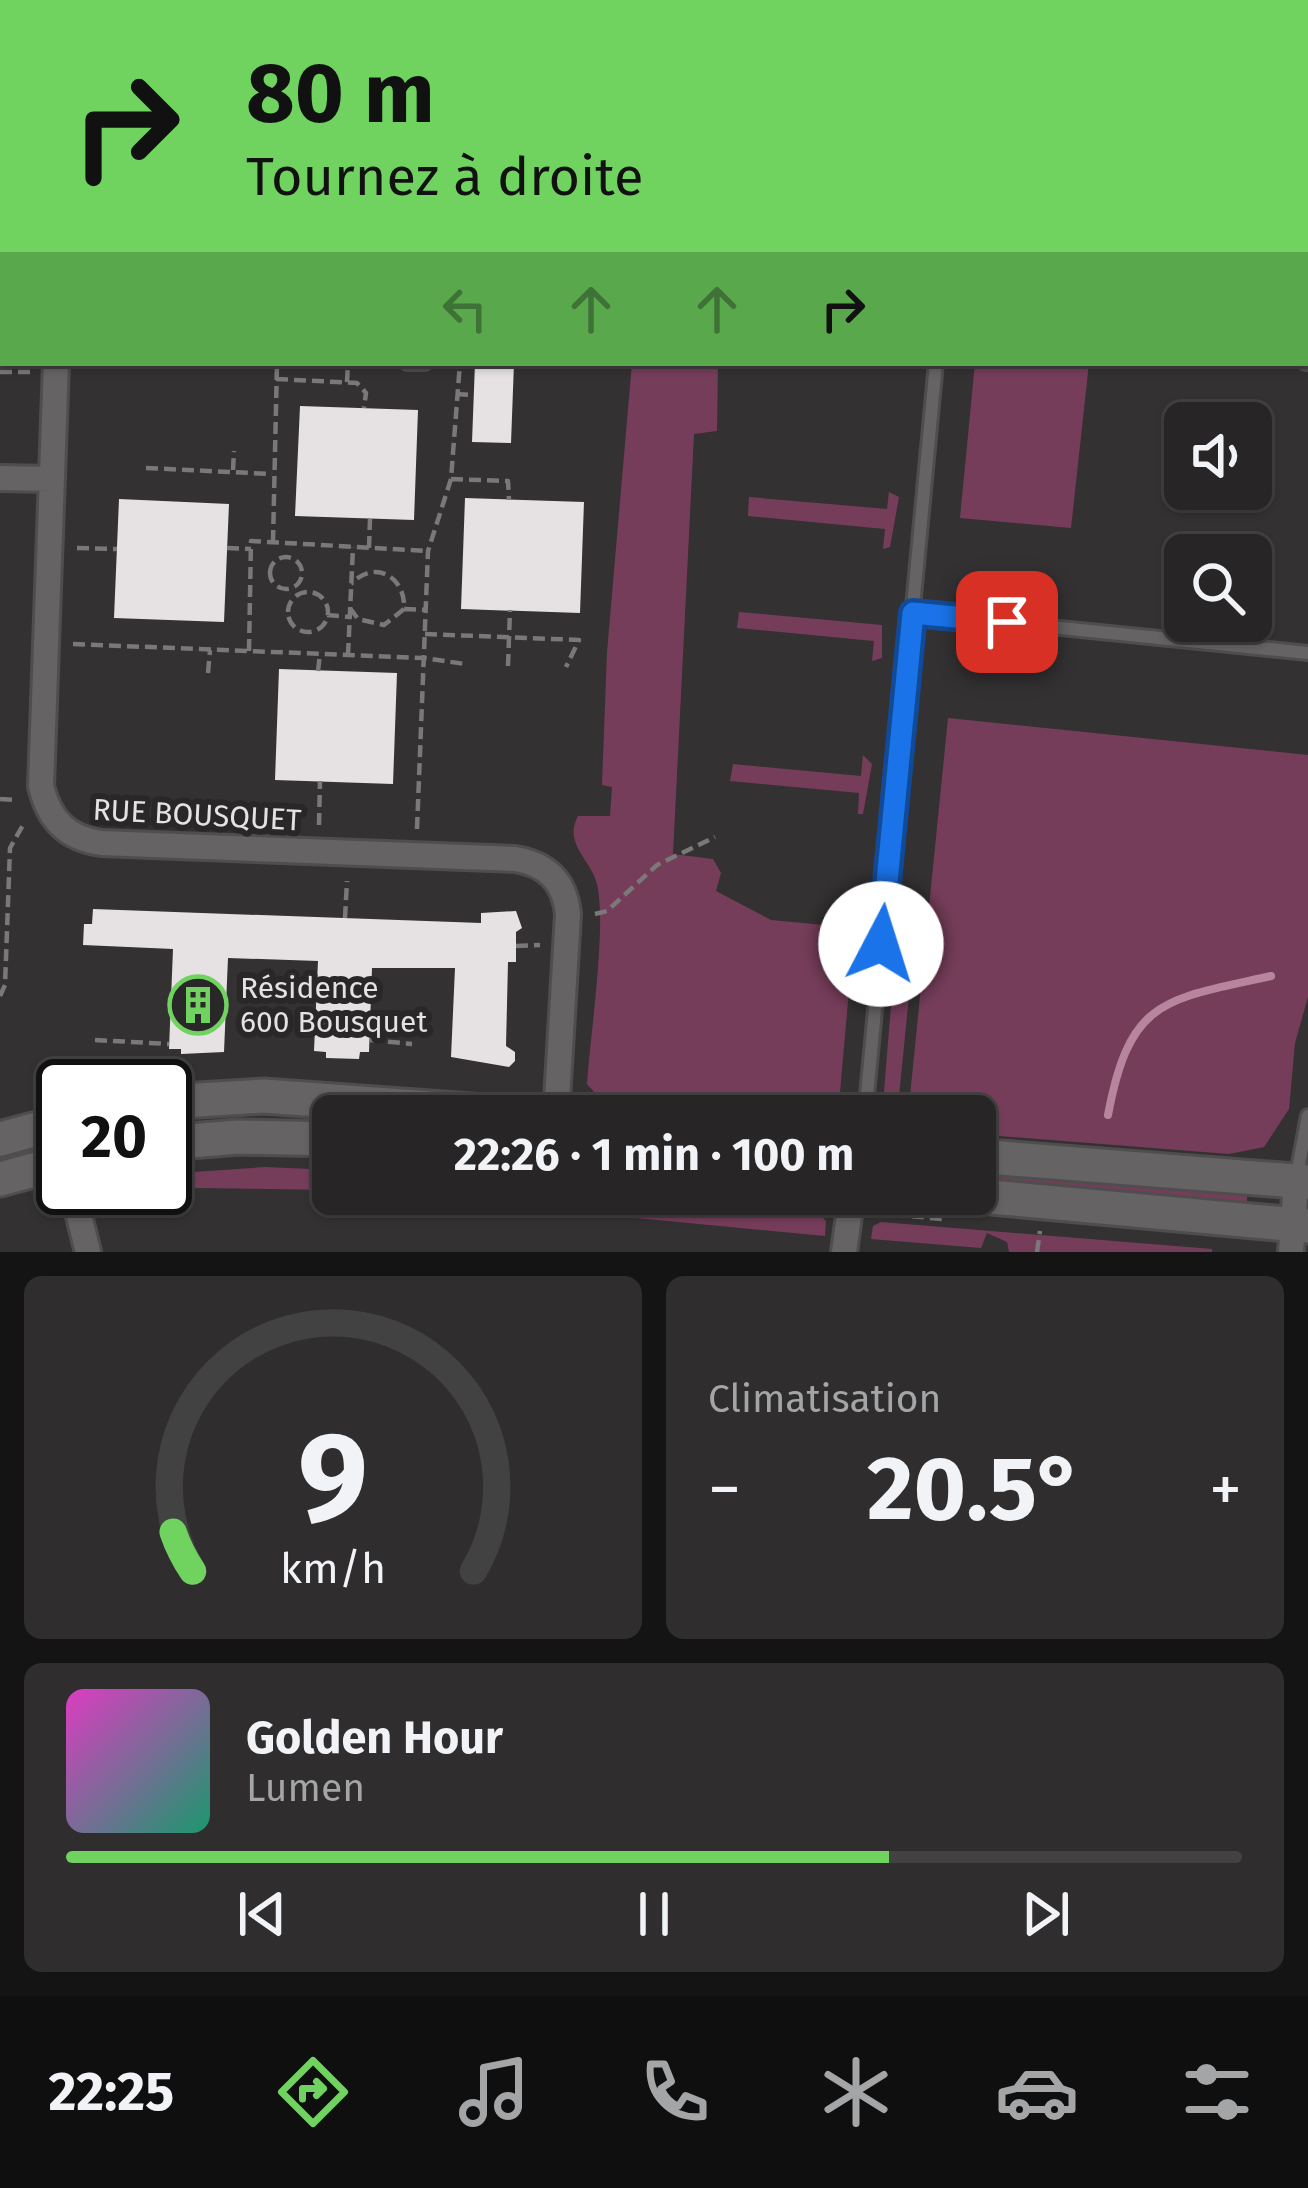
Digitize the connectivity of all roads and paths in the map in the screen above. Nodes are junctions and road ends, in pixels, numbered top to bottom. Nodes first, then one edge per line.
1 (56, 366) edge
2 (277, 366) edge
3 (348, 366) edge
4 (460, 366) edge
5 (936, 366) edge
6 (0, 372) edge
7 (30, 372) dead end
8 (276, 380) junction
9 (347, 382) junction
10 (456, 394) junction
11 (474, 395) dead end
12 (364, 408) dead end
13 (234, 452) dead end
14 (159, 455) dead end
15 (146, 469) dead end
16 (158, 470) junction
17 (233, 472) junction
18 (274, 474) junction
19 (0, 478) edge
20 (52, 479) junction
21 (451, 479) junction
22 (509, 500) dead end
23 (370, 519) dead end
24 (273, 542) junction
25 (352, 547) junction
26 (77, 548) dead end
27 (227, 548) dead end
28 (369, 548) junction
29 (117, 549) dead end
30 (251, 549) junction
31 (428, 551) junction
32 (250, 575) junction
33 (270, 575) junction
34 (351, 584) junction
35 (284, 589) junction
36 (290, 602) junction
37 (350, 608) junction
38 (404, 609) junction
39 (426, 610) junction
40 (510, 610) dead end
41 (913, 613) junction
42 (327, 615) junction
43 (350, 617) junction
44 (425, 634) junction
45 (509, 638) junction
46 (73, 644) dead end
47 (210, 650) junction
48 (249, 651) junction
49 (1308, 653) edge
50 (320, 654) junction
51 (348, 655) junction
52 (424, 658) junction
53 (465, 664) dead end
54 (508, 666) dead end
55 (566, 668) dead end
56 (318, 671) dead end
57 (208, 673) dead end
58 (320, 781) dead end
59 (0, 799) edge
60 (14, 800) dead end
61 (23, 825) dead end
62 (319, 825) dead end
63 (417, 829) dead end
64 (715, 837) dead end
65 (0, 872) edge
66 (10, 873) junction
67 (347, 881) dead end
68 (4, 905) edge
69 (595, 914) dead end
70 (345, 918) dead end
71 (540, 945) dead end
72 (516, 946) dead end
73 (3, 958) edge
74 (0, 996) edge
75 (95, 1040) dead end
76 (370, 1040) dead end
77 (169, 1044) dead end
78 (412, 1044) dead end
79 (557, 1095) edge
80 (867, 1095) edge
81 (192, 1100) edge
82 (312, 1100) edge
83 (1308, 1116) edge
84 (36, 1134) edge
85 (0, 1138) edge
86 (312, 1139) edge
87 (192, 1140) edge
88 (996, 1158) edge
89 (36, 1169) edge
90 (0, 1179) edge
91 (1302, 1182) edge
92 (996, 1198) edge
93 (79, 1215) edge
94 (849, 1215) edge
95 (1041, 1220) dead end
96 (1297, 1234) edge
97 (88, 1252) edge
98 (844, 1252) edge
99 (1037, 1252) edge

1 - 20 street, RUE BOUSQUET
2 - 8 path
3 - 9 path
4 - 10 path
5 - 41 lane
6 - 7 path
8 - 9 path
8 - 18 path
9 - 12 path
10 - 11 path
10 - 21 path
13 - 17 path
14 - 16 path
15 - 16 path
16 - 17 path
17 - 18 path
18 - 24 path
19 - 20 street
20 - 79 street, RUE BOUSQUET
21 - 22 path
21 - 31 path
23 - 28 path
24 - 25 path
24 - 30 path
25 - 28 path
25 - 34 path
26 - 29 path
27 - 30 path
28 - 31 path
30 - 32 path
31 - 39 path
32 - 33 path
32 - 48 path
33 - 35 path
33 - 35 path
34 - 37 path
34 - 38 path
35 - 36 path
36 - 42 path
36 - 42 path
37 - 38 path
37 - 43 path
38 - 39 path
39 - 44 path
40 - 45 path
41 - 49 lane
41 - 80 lane
42 - 43 path
43 - 51 path
44 - 45 path
44 - 52 path
45 - 54 path
45 - 55 path
46 - 47 path
47 - 48 path
47 - 57 path
48 - 50 path
50 - 51 path
50 - 56 path
51 - 52 path
52 - 53 path
52 - 63 path
58 - 62 path
59 - 60 path
61 - 66 path
64 - 69 path
65 - 66 path
66 - 68 path
67 - 70 path
68 - 73 path
71 - 72 path
73 - 74 path
75 - 77 path
76 - 78 path
81 - 82 street
83 - 91 lane
84 - 85 street
86 - 87 street
88 - 91 street
89 - 90 street
91 - 96 street
92 - 96 street
93 - 97 street
94 - 98 street
95 - 99 path

